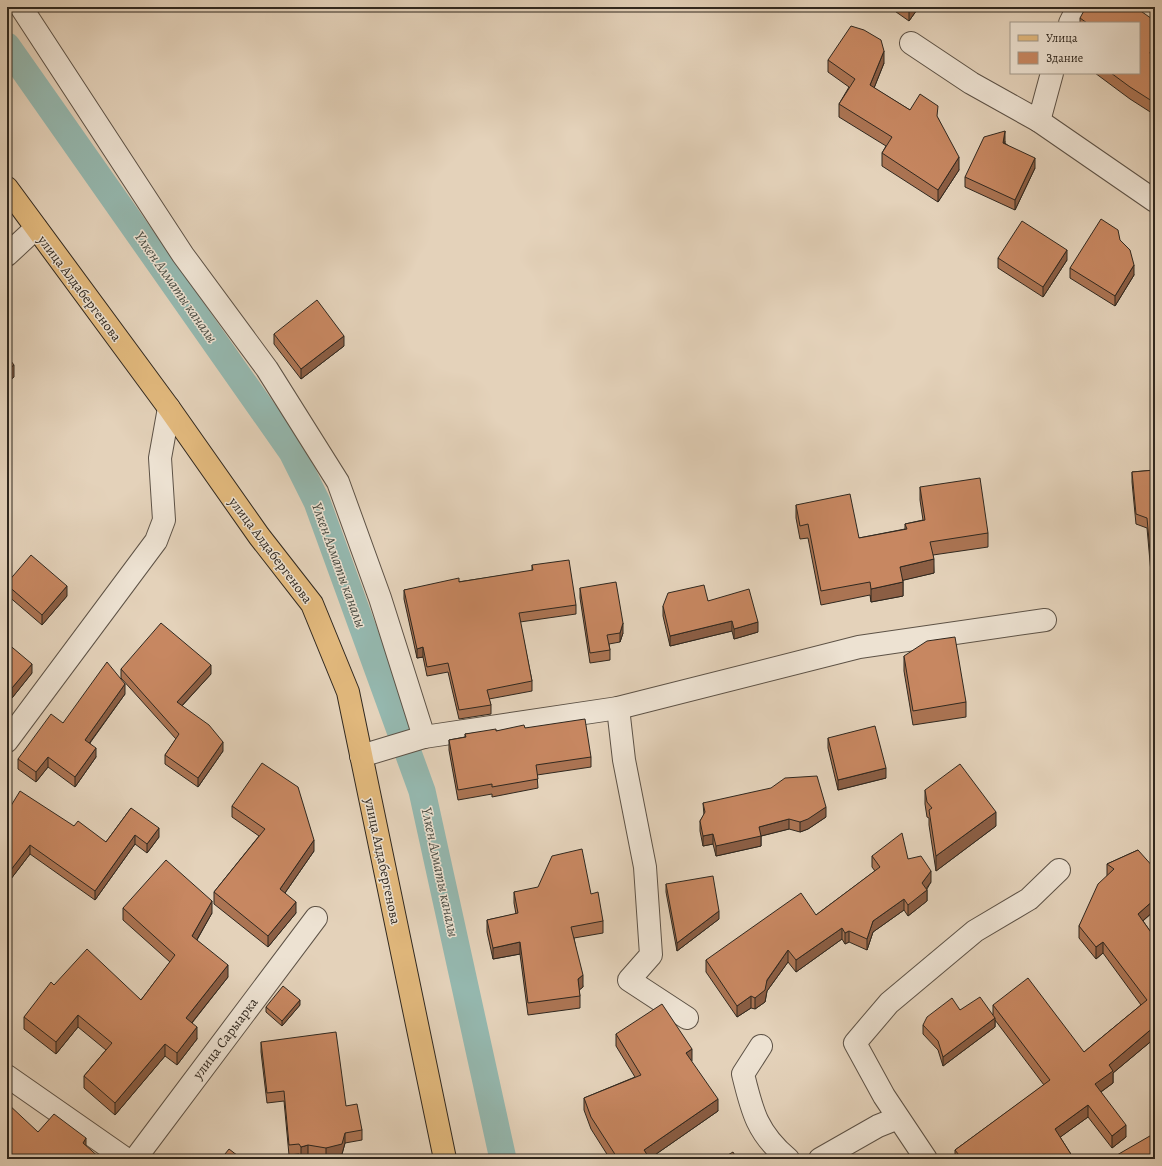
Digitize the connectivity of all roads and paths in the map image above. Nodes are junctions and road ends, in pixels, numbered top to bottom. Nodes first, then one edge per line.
1 (21, 7) edge
2 (1078, 7) edge
3 (1070, 22) edge
4 (911, 43) dead end
5 (1052, 74) edge
6 (1039, 121) junction
7 (7, 188) edge
8 (1155, 201) edge
9 (36, 228) junction
10 (7, 255) edge
11 (169, 408) junction
12 (1046, 620) dead end
13 (618, 708) junction
14 (424, 737) junction
15 (7, 740) edge
16 (361, 756) junction
17 (1059, 870) dead end
18 (316, 918) dead end
19 (687, 1018) dead end
20 (761, 1046) dead end
21 (7, 1076) edge
22 (898, 1118) junction
23 (126, 1159) edge
24 (135, 1159) edge
25 (445, 1159) edge
26 (788, 1159) edge
27 (820, 1159) edge
28 (926, 1159) edge

1 - 14 street
2 - 3 street
4 - 6 street
5 - 6 street
6 - 8 street
7 - 9 main road, улица Алдабергенова
9 - 10 street
9 - 11 main road, улица Алдабергенова
11 - 15 street
11 - 16 main road, улица Алдабергенова
12 - 13 street
13 - 14 street
13 - 19 street
14 - 16 street
16 - 25 main road, улица Алдабергенова
17 - 22 street
18 - 24 street, улица Сарыарка
20 - 26 street
21 - 23 street
22 - 27 street
22 - 28 street

